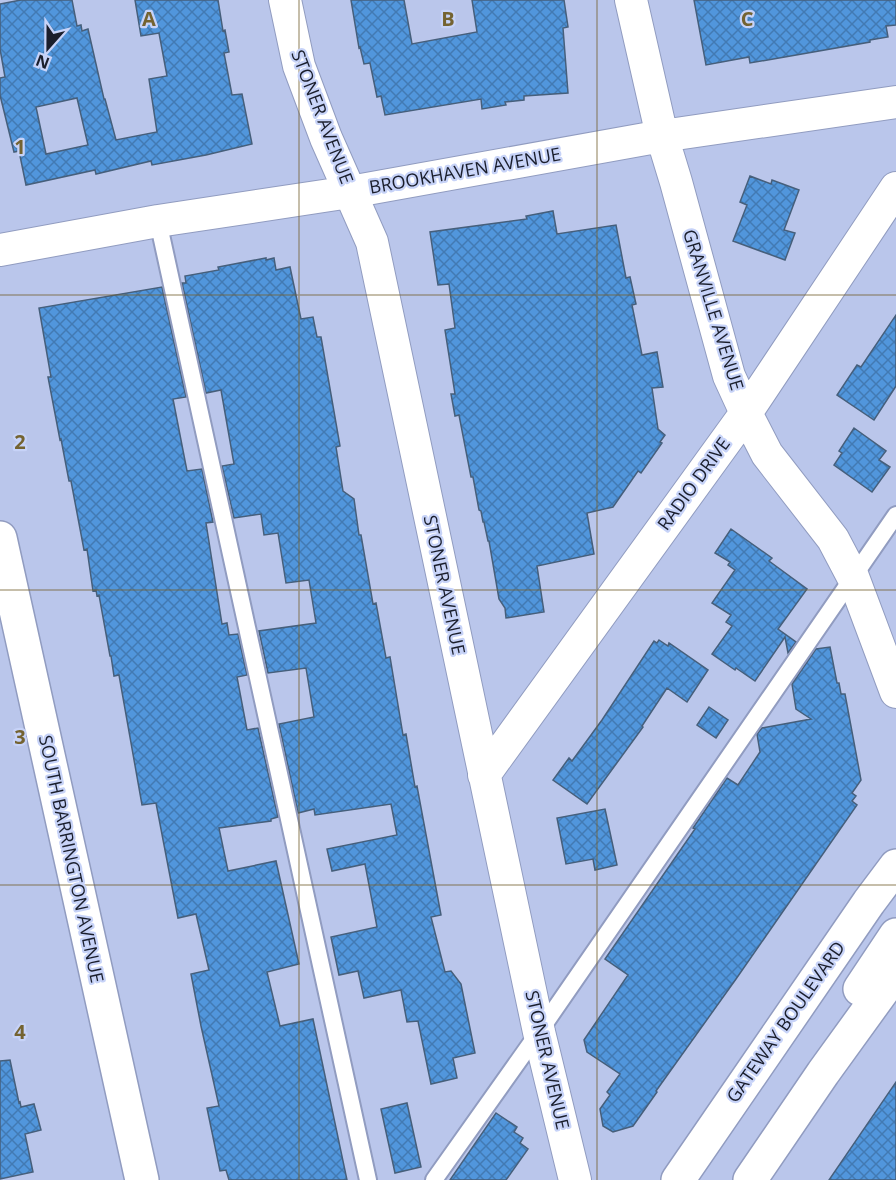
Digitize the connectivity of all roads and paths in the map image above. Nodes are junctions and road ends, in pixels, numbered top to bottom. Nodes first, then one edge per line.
1 (285, 0) edge
2 (631, 0) edge
3 (896, 102) edge
4 (662, 136) junction
5 (896, 188) edge
6 (350, 192) junction
7 (158, 221) junction
8 (0, 250) edge
9 (746, 412) junction
10 (896, 515) edge
11 (0, 538) edge
12 (853, 577) junction
13 (896, 692) edge
14 (484, 775) junction
15 (896, 866) edge
16 (896, 935) edge
17 (896, 972) edge
18 (539, 1032) junction
19 (823, 1073) junction
20 (142, 1180) edge
21 (368, 1180) edge
22 (434, 1180) edge
23 (575, 1180) edge
24 (678, 1180) edge
25 (750, 1180) edge

1 - 6 street, STONER AVENUE
2 - 4 street, GRANVILLE AVENUE
3 - 4 street, BROOKHAVEN AVENUE
4 - 6 street, BROOKHAVEN AVENUE
4 - 9 street, GRANVILLE AVENUE
5 - 9 street, RADIO DRIVE
6 - 7 street, BROOKHAVEN AVENUE
6 - 14 street, STONER AVENUE
7 - 8 street, BROOKHAVEN AVENUE
7 - 21 lane
9 - 12 street, GRANVILLE AVENUE
9 - 14 street, RADIO DRIVE
10 - 12 lane
11 - 20 main road, SOUTH BARRINGTON AVENUE
12 - 13 street, GRANVILLE AVENUE
12 - 18 lane
14 - 18 street, STONER AVENUE
15 - 24 main road, GATEWAY BOULEVARD
16 - 19 main road
17 - 19 main road
18 - 22 lane
18 - 23 street, STONER AVENUE
19 - 25 main road

